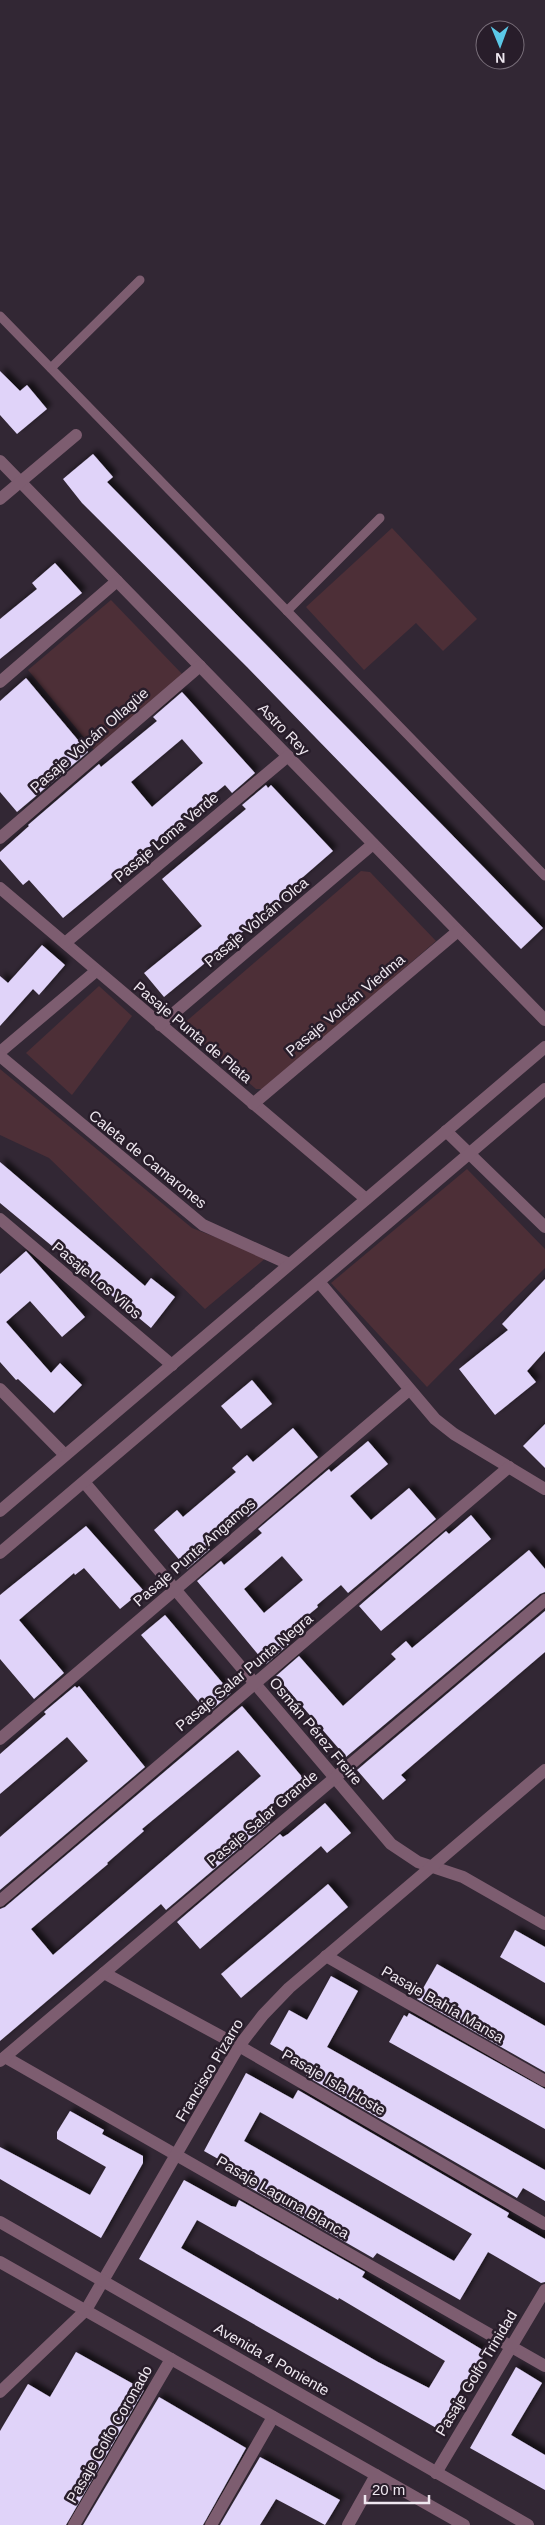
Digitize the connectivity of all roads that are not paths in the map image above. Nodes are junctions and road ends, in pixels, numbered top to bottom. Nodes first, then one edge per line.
1 (140, 280) dead end
2 (0, 316) edge
3 (51, 368) junction
4 (76, 435) dead end
5 (0, 461) edge
6 (20, 482) junction
7 (0, 499) edge
8 (380, 518) dead end
9 (117, 581) junction
10 (287, 611) junction
11 (200, 666) junction
12 (0, 682) edge
13 (288, 756) junction
14 (0, 838) edge
15 (373, 844) junction
16 (544, 872) edge
17 (0, 888) edge
18 (458, 931) junction
19 (65, 943) junction
20 (96, 971) junction
21 (545, 1020) edge
22 (160, 1025) junction
23 (545, 1046) edge
24 (0, 1054) edge
25 (545, 1089) edge
26 (252, 1104) junction
27 (446, 1131) junction
28 (470, 1154) junction
29 (366, 1199) junction
30 (0, 1219) edge
31 (545, 1227) edge
32 (289, 1264) junction
33 (319, 1282) junction
34 (172, 1364) junction
35 (0, 1389) edge
36 (409, 1390) junction
37 (65, 1456) junction
38 (509, 1467) junction
39 (84, 1482) junction
40 (545, 1489) edge
41 (0, 1511) edge
42 (0, 1553) edge
43 (175, 1590) junction
44 (545, 1600) edge
45 (255, 1684) junction
46 (0, 1739) edge
47 (545, 1770) edge
48 (334, 1778) junction
49 (431, 1866) junction
50 (0, 1900) edge
51 (545, 1924) edge
52 (326, 1956) junction
53 (104, 1973) junction
54 (239, 2046) junction
55 (2, 2059) edge
56 (545, 2080) edge
57 (177, 2156) junction
58 (0, 2222) edge
59 (545, 2224) edge
60 (0, 2262) edge
61 (104, 2281) junction
62 (545, 2290) edge
63 (86, 2310) junction
64 (511, 2346) junction
65 (171, 2359) junction
66 (545, 2366) edge
67 (2, 2390) edge
68 (0, 2404) edge
69 (273, 2417) junction
70 (436, 2473) junction
71 (376, 2475) junction
72 (74, 2525) edge
73 (211, 2525) edge
74 (348, 2525) edge
75 (464, 2525) edge
76 (528, 2525) edge

1 - 3 lane
2 - 3 lane
3 - 10 lane
4 - 6 street
5 - 6 street, Astro Rey
6 - 7 street
6 - 9 street, Astro Rey
8 - 10 lane
9 - 11 street, Astro Rey
9 - 12 street
10 - 16 lane
11 - 13 street, Astro Rey
11 - 14 street, Pasaje Volcán Ollagüe
13 - 15 street, Astro Rey
13 - 19 street, Pasaje Loma Verde
15 - 18 street, Astro Rey
15 - 22 street, Pasaje Volcán Olca
17 - 19 street, Pasaje Punta de Plata
18 - 21 street, Astro Rey
18 - 26 street, Pasaje Volcán Viedma
19 - 20 street, Pasaje Punta de Plata
20 - 22 street, Pasaje Punta de Plata
20 - 24 street
22 - 26 street, Pasaje Punta de Plata
23 - 27 street
24 - 32 street, Caleta de Camarones
25 - 28 street
26 - 29 street, Pasaje Punta de Plata
27 - 28 street
27 - 29 street
28 - 31 street
28 - 33 street
29 - 32 street
30 - 34 street, Pasaje Los Vilos
32 - 34 street
33 - 36 street
33 - 39 street
34 - 37 street
35 - 37 street
36 - 38 street
36 - 43 street, Pasaje Punta Angamos
37 - 41 street
38 - 40 street
38 - 45 street, Pasaje Salar Punta Negra
39 - 42 street
39 - 43 street, Osmán Pérez Freire
43 - 45 street, Osmán Pérez Freire
43 - 46 street, Pasaje Punta Angamos
44 - 48 street, Pasaje Salar Grande
45 - 48 street, Osmán Pérez Freire
45 - 50 street, Pasaje Salar Punta Negra
47 - 49 street, Francisco Pizarro
48 - 49 street, Osmán Pérez Freire
48 - 53 street, Pasaje Salar Grande
49 - 51 street, Osmán Pérez Freire
49 - 52 street, Francisco Pizarro
52 - 54 street, Francisco Pizarro
52 - 56 street, Pasaje Bahía Mansa
53 - 54 street, Pasaje Isla Hoste
53 - 55 street, Pasaje Salar Grande
54 - 57 street, Francisco Pizarro
54 - 59 street, Pasaje Isla Hoste
55 - 57 street, Pasaje Laguna Blanca
57 - 61 street, Francisco Pizarro
57 - 64 street, Pasaje Laguna Blanca
58 - 61 street, Avenida 4 Poniente
60 - 63 street
61 - 63 street, Francisco Pizarro
61 - 70 street, Avenida 4 Poniente
62 - 64 street, Pasaje Golfo Trinidad
63 - 65 street
63 - 67 street, Francisco Pizarro
64 - 66 street, Pasaje Laguna Blanca
64 - 70 street, Pasaje Golfo Trinidad
65 - 69 street
65 - 72 street, Pasaje Golfo Coronado
67 - 68 street
69 - 71 street
69 - 73 street
70 - 76 street, Avenida 4 Poniente
71 - 74 street
71 - 75 street

